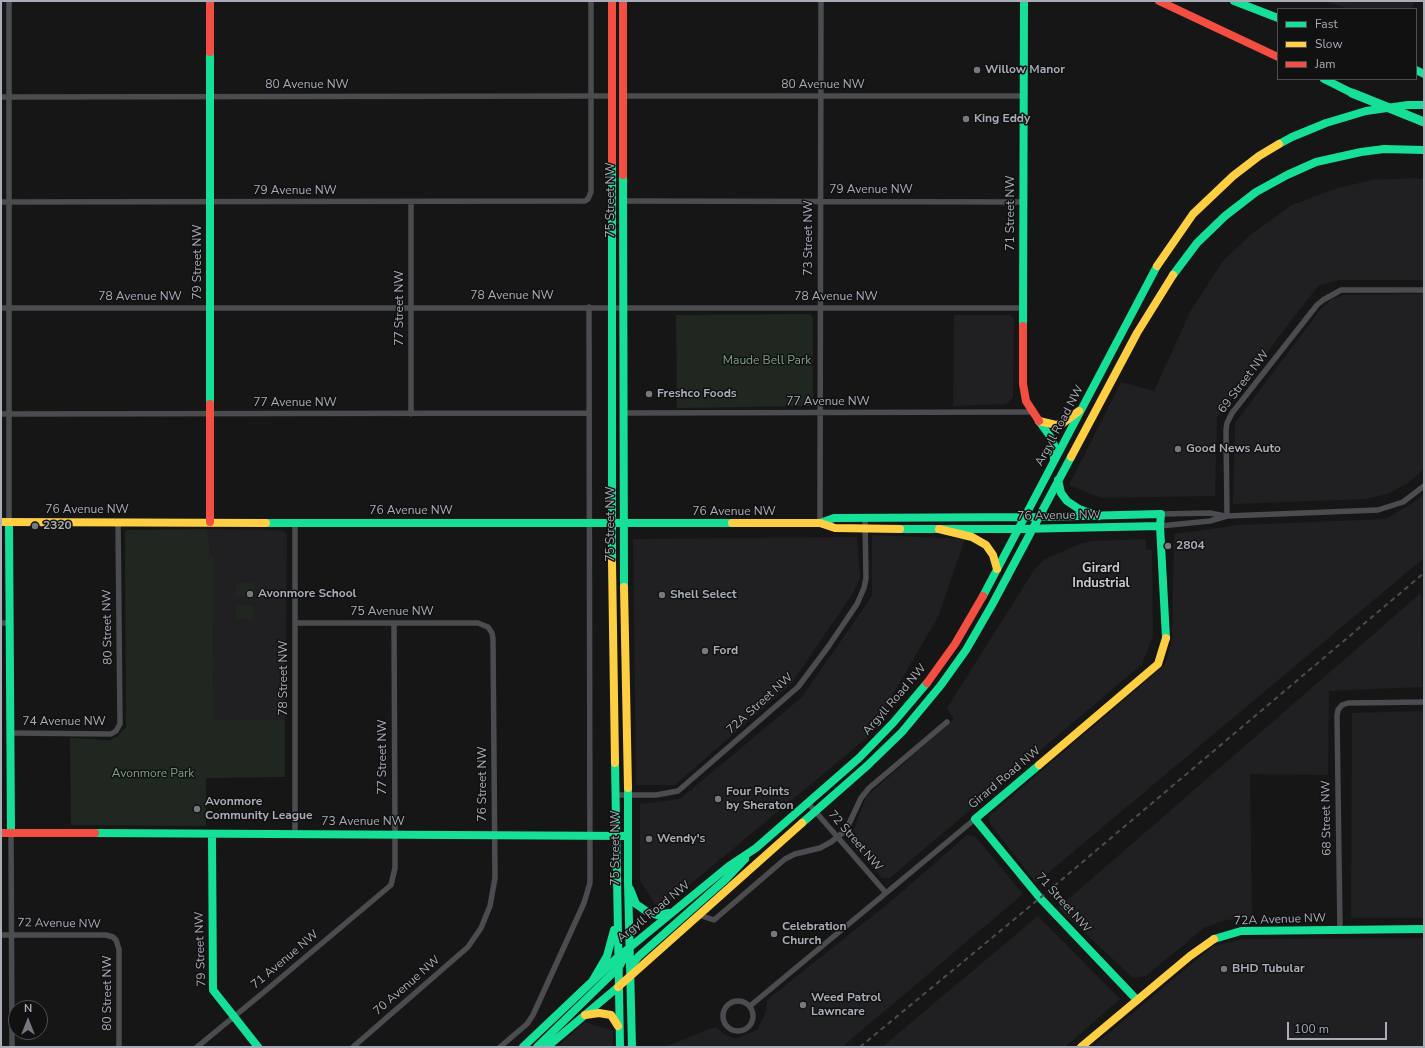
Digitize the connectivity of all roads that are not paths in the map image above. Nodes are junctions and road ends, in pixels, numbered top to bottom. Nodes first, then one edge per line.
1 (9, 1) edge
2 (210, 1) edge
3 (591, 1) edge
4 (612, 1) edge
5 (624, 1) edge
6 (821, 1) edge
7 (1024, 1) edge
8 (1159, 1) edge
9 (1234, 1) edge
10 (1277, 18) edge
11 (1277, 57) edge
12 (1326, 80) edge
13 (210, 96) junction
14 (590, 96) junction
15 (613, 96) junction
16 (623, 96) junction
17 (820, 96) junction
18 (1023, 96) junction
19 (1, 97) edge
20 (9, 97) junction
21 (1424, 105) edge
22 (1424, 122) edge
23 (1424, 150) edge
24 (588, 199) joint
25 (624, 201) junction
26 (820, 201) junction
27 (1, 202) edge
28 (9, 202) junction
29 (210, 202) junction
30 (411, 202) junction
31 (1023, 202) junction
32 (1424, 290) edge
33 (411, 307) junction
34 (589, 307) junction
35 (612, 307) junction
36 (623, 307) junction
37 (1, 308) edge
38 (8, 308) junction
39 (210, 308) junction
40 (820, 308) junction
41 (1023, 308) junction
42 (1082, 409) junction
43 (1033, 412) junction
44 (589, 413) junction
45 (623, 413) junction
46 (820, 413) junction
47 (1, 414) edge
48 (9, 414) junction
49 (210, 414) junction
50 (411, 414) junction
51 (1039, 421) junction
52 (1054, 462) junction
53 (1058, 480) junction
54 (1424, 486) edge
55 (1161, 514) junction
56 (1098, 516) junction
57 (1227, 516) junction
58 (865, 517) junction
59 (1025, 517) junction
60 (1039, 517) junction
61 (5, 522) edge
62 (118, 522) junction
63 (210, 522) junction
64 (295, 523) junction
65 (820, 523) junction
66 (589, 524) junction
67 (612, 524) junction
68 (623, 524) junction
69 (1160, 526) junction
70 (865, 529) junction
71 (939, 529) junction
72 (1018, 529) junction
73 (1032, 529) junction
74 (997, 569) junction
75 (5, 623) edge
76 (295, 623) junction
77 (394, 623) junction
78 (488, 627) joint
79 (1424, 702) edge
80 (946, 722) dead end
81 (116, 731) joint
82 (11, 733) junction
83 (616, 795) junction
84 (628, 795) junction
85 (808, 803) junction
86 (815, 812) junction
87 (975, 819) junction
88 (1, 833) edge
89 (11, 833) junction
90 (212, 834) junction
91 (295, 834) junction
92 (395, 834) junction
93 (495, 835) junction
94 (591, 836) junction
95 (616, 836) junction
96 (628, 836) junction
97 (837, 837) junction
98 (756, 848) junction
99 (628, 882) junction
100 (388, 888) joint
101 (886, 893) junction
102 (672, 912) junction
103 (699, 915) junction
104 (617, 919) junction
105 (1424, 929) edge
106 (1340, 930) junction
107 (1, 934) edge
108 (11, 935) junction
109 (475, 939) joint
110 (116, 940) joint
111 (630, 947) junction
112 (618, 957) junction
113 (630, 965) junction
114 (619, 967) junction
115 (630, 976) junction
116 (593, 980) junction
117 (618, 987) junction
118 (1137, 1000) junction
119 (750, 1006) junction
120 (585, 1015) junction
121 (234, 1017) junction
122 (620, 1030) junction
123 (12, 1047) edge
124 (119, 1047) edge
125 (197, 1047) edge
126 (258, 1047) edge
127 (353, 1047) edge
128 (500, 1047) edge
129 (523, 1047) edge
130 (537, 1047) edge
131 (547, 1047) edge
132 (620, 1047) edge
133 (632, 1047) edge
134 (1081, 1047) edge

1 - 20 street
2 - 13 main road, 79 Street NW
3 - 14 street, 75 Street NW
4 - 15 main road, 75 Street NW
5 - 16 main road, 75 Street NW
6 - 17 street, 73 Street NW
7 - 18 main road, 71 Street NW
8 - 11 main road
9 - 10 main road
12 - 22 main road, bridge
13 - 14 street, 80 Avenue NW
13 - 20 street, 80 Avenue NW
13 - 29 main road, 79 Street NW
14 - 15 street, 80 Avenue NW
14 - 24 street, 75 Street NW
15 - 35 main road, 75 Street NW
16 - 17 street, 80 Avenue NW
16 - 25 main road, 75 Street NW
17 - 18 street, 80 Avenue NW
17 - 26 street, 73 Street NW
18 - 31 main road, 71 Street NW
19 - 20 street, 80 Avenue NW
20 - 28 street
21 - 42 main road, Argyll Road NW
23 - 53 main road, Argyll Road NW
24 - 30 street, 79 Avenue NW
25 - 26 street, 79 Avenue NW
25 - 36 main road, 75 Street NW
26 - 31 street, 79 Avenue NW
26 - 40 street, 73 Street NW
27 - 28 street, 79 Avenue NW
28 - 29 street, 79 Avenue NW
28 - 38 street
29 - 30 street, 79 Avenue NW
29 - 39 main road, 79 Street NW
30 - 33 street, 77 Street NW
31 - 41 main road, 71 Street NW
32 - 57 street, 69 Street NW
33 - 34 street, 78 Avenue NW
33 - 39 street, 78 Avenue NW
33 - 50 street, 77 Street NW
34 - 35 street, 78 Avenue NW
34 - 44 street, 75 Street NW
35 - 36 street, 78 Avenue NW
35 - 67 main road, 75 Street NW
36 - 40 street, 78 Avenue NW
36 - 45 main road, 75 Street NW
37 - 38 street, 78 Avenue NW
38 - 39 street, 78 Avenue NW
38 - 48 street
39 - 49 main road, 79 Street NW
40 - 41 street, 78 Avenue NW
40 - 46 street, 73 Street NW
41 - 43 main road, 71 Street NW
42 - 51 main road
42 - 52 main road, Argyll Road NW
43 - 46 street, 77 Avenue NW
43 - 51 main road, 71 Street NW
44 - 50 street, 77 Avenue NW
44 - 66 street, 75 Street NW
45 - 46 street, 77 Avenue NW
45 - 68 main road, 75 Street NW
46 - 65 street, 73 Street NW
47 - 48 street, 77 Avenue NW
48 - 49 street, 77 Avenue NW
48 - 61 street
49 - 50 street, 77 Avenue NW
49 - 63 main road, 79 Street NW
51 - 52 main road, 71 Street NW
52 - 59 main road, Argyll Road NW
53 - 56 main road
53 - 60 main road, Argyll Road NW
54 - 57 street, 76 Avenue NW
55 - 56 main road, 76 Avenue NW
55 - 57 street, 76 Avenue NW
55 - 69 main road, Girard Road NW
56 - 60 main road, 76 Avenue NW
57 - 69 street, 76 Avenue NW
58 - 59 main road, 76 Avenue NW
58 - 65 main road, 76 Avenue NW
58 - 70 street, 72A Street NW
59 - 60 main road, 76 Avenue NW
59 - 72 main road, Argyll Road NW
60 - 73 main road, Argyll Road NW
61 - 62 main road, 76 Avenue NW
61 - 75 main road
62 - 63 main road, 76 Avenue NW
62 - 81 street, 80 Street NW
63 - 64 main road, 76 Avenue NW
64 - 66 main road, 76 Avenue NW
64 - 76 street, 78 Street NW
65 - 68 main road, 76 Avenue NW
65 - 70 main road, 76 Avenue NW
66 - 67 main road, 76 Avenue NW
66 - 94 street, 75 Street NW
67 - 68 main road, 76 Avenue NW
67 - 83 main road, 75 Street NW
68 - 84 main road, 75 Street NW
69 - 73 main road, 76 Avenue NW
69 - 87 main road, Girard Road NW
70 - 71 main road, 76 Avenue NW
70 - 84 street, 72A Street NW
71 - 72 main road, 76 Avenue NW
71 - 74 main road
72 - 73 main road, 76 Avenue NW
72 - 74 main road, Argyll Road NW
73 - 86 main road, Argyll Road NW
74 - 85 main road, Argyll Road NW
75 - 82 main road
76 - 77 street, 75 Avenue NW
76 - 91 street, 78 Street NW
77 - 78 street, 75 Avenue NW
77 - 92 street, 77 Street NW
78 - 93 street, 76 Street NW
79 - 106 street, 68 Street NW
80 - 97 street
81 - 82 street, 74 Avenue NW
82 - 89 main road
83 - 84 street, 72A Street NW
83 - 95 main road, 75 Street NW
84 - 96 main road, 75 Street NW
85 - 86 street, 72 Street NW
85 - 98 main road, Argyll Road NW
86 - 97 street, 72 Street NW
86 - 103 main road, Argyll Road NW
87 - 101 street, Girard Road NW
87 - 118 main road, 71 Street NW
88 - 89 main road, 73 Avenue NW
89 - 90 main road, 73 Avenue NW
89 - 108 street
90 - 91 main road, 73 Avenue NW
90 - 121 main road, 79 Street NW
91 - 92 main road, 73 Avenue NW
92 - 93 main road, 73 Avenue NW
92 - 100 street, 77 Street NW
93 - 94 main road, 73 Avenue NW
93 - 109 street, 76 Street NW
94 - 95 main road, 73 Avenue NW
94 - 128 street, 75 Street NW
95 - 96 main road, 73 Avenue NW
95 - 104 main road, 75 Street NW
96 - 99 main road, 75 Street NW
97 - 101 street, 72 Street NW
97 - 103 street
98 - 102 main road, Argyll Road NW
98 - 113 main road
99 - 102 main road
99 - 111 main road, 75 Street NW
100 - 121 street, 71 Avenue NW
101 - 119 street, Girard Road NW
102 - 111 main road, Argyll Road NW
103 - 115 main road, Argyll Road NW
104 - 112 main road, 75 Street NW
104 - 116 main road
105 - 106 main road, 72A Avenue NW
106 - 118 main road, 72A Avenue NW
107 - 108 street, 72 Avenue NW
108 - 110 street, 72 Avenue NW
108 - 123 street
109 - 127 street, 70 Avenue NW
110 - 124 street, 80 Street NW
111 - 112 main road, Argyll Road NW
111 - 113 main road, 75 Street NW
111 - 114 main road
112 - 114 main road, 75 Street NW
112 - 116 main road, Argyll Road NW
113 - 115 main road, 75 Street NW
113 - 117 main road
114 - 117 main road, 75 Street NW
114 - 130 main road
115 - 117 main road, Argyll Road NW
115 - 133 main road, 75 Street NW
116 - 129 main road, Argyll Road NW
117 - 120 main road, Argyll Road NW
117 - 122 main road, 75 Street NW
118 - 134 main road, 72A Avenue NW
119 - 119 street
120 - 122 main road
120 - 131 main road, Argyll Road NW
121 - 125 street, 71 Avenue NW
121 - 126 main road, 79 Street NW
122 - 132 main road, 75 Street NW

